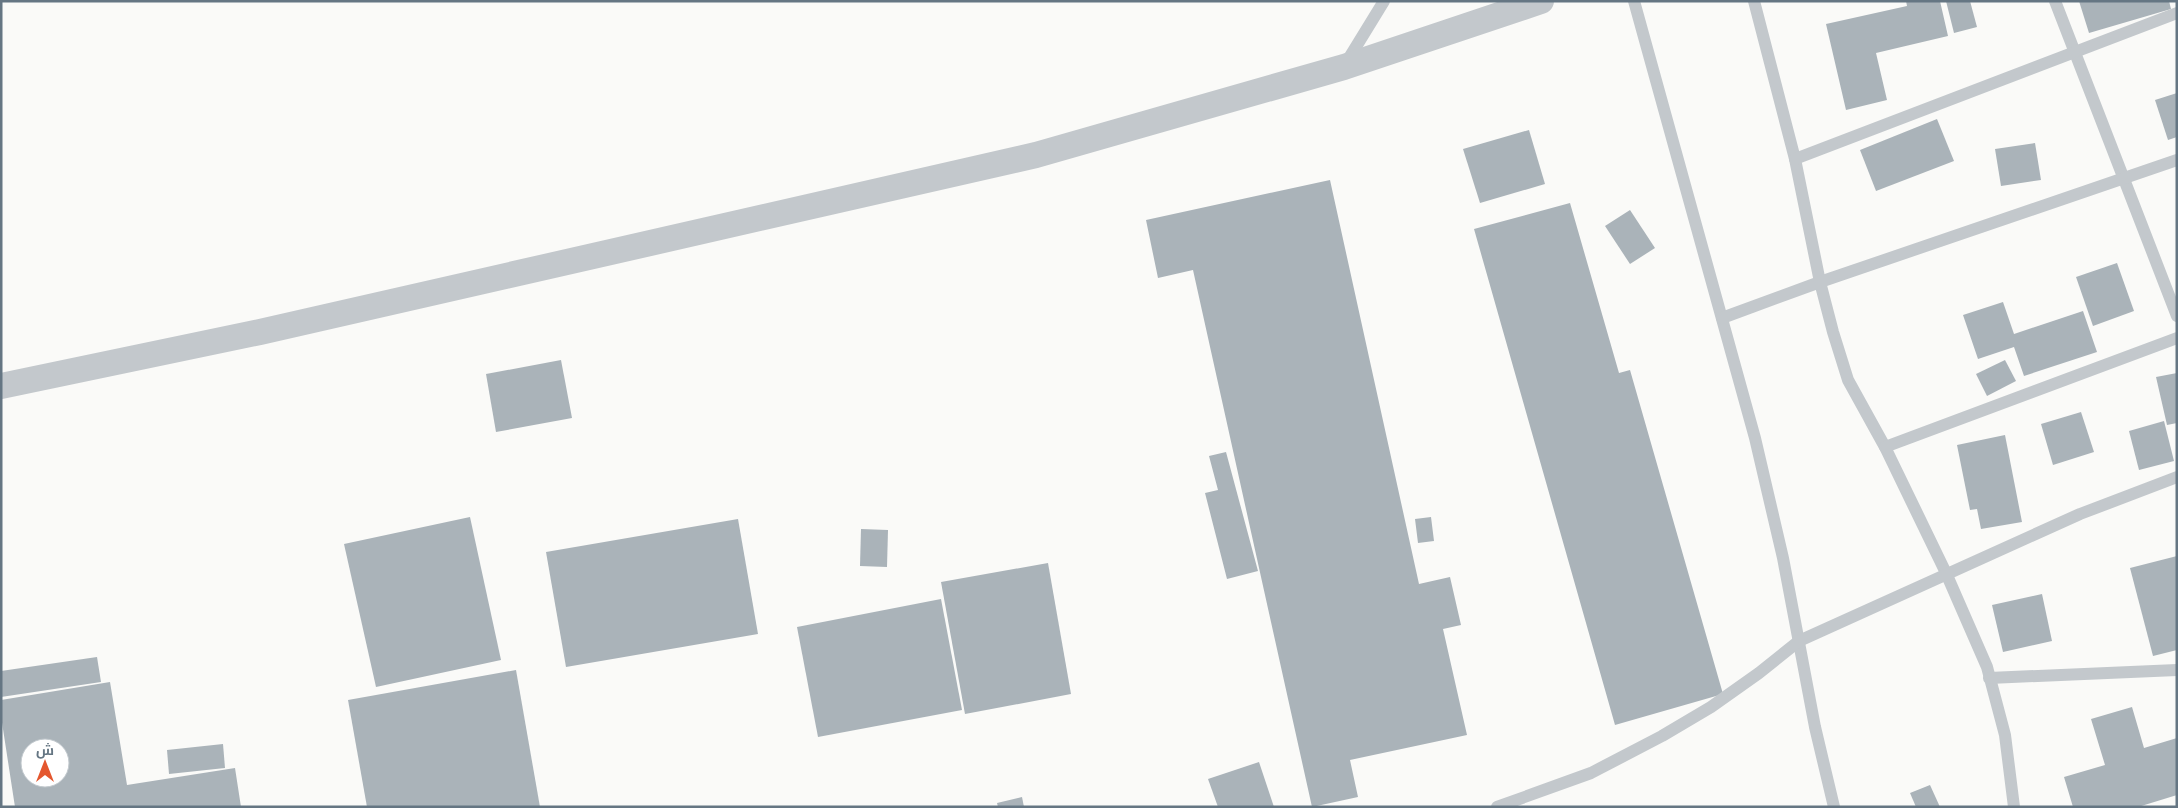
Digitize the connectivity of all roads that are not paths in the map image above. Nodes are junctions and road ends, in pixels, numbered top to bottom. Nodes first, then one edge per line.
1 (1384, 1) edge
2 (1542, 1) edge
3 (1634, 1) edge
4 (1754, 1) edge
5 (2055, 1) edge
6 (2177, 13) edge
7 (2074, 52) junction
8 (1344, 67) junction
9 (1795, 159) junction
10 (2177, 160) edge
11 (2124, 179) junction
12 (1820, 282) junction
13 (2177, 316) edge
14 (1722, 318) junction
15 (2177, 338) edge
16 (1, 386) edge
17 (1884, 447) junction
18 (2177, 477) edge
19 (1946, 573) junction
20 (1799, 641) junction
21 (2177, 670) edge
22 (1989, 678) junction
23 (1497, 807) edge
24 (1834, 807) edge
25 (2014, 807) edge

1 - 8 lane
2 - 8 street
3 - 14 lane
4 - 9 lane
5 - 7 lane
6 - 7 lane
7 - 9 lane
7 - 11 lane
8 - 16 street
9 - 12 lane
10 - 11 lane
11 - 12 lane
11 - 13 lane
12 - 14 lane
12 - 17 lane
14 - 20 lane
15 - 17 lane
17 - 19 lane
18 - 19 lane
19 - 20 lane
19 - 22 lane
20 - 23 lane
20 - 24 lane
21 - 22 lane
22 - 25 lane

